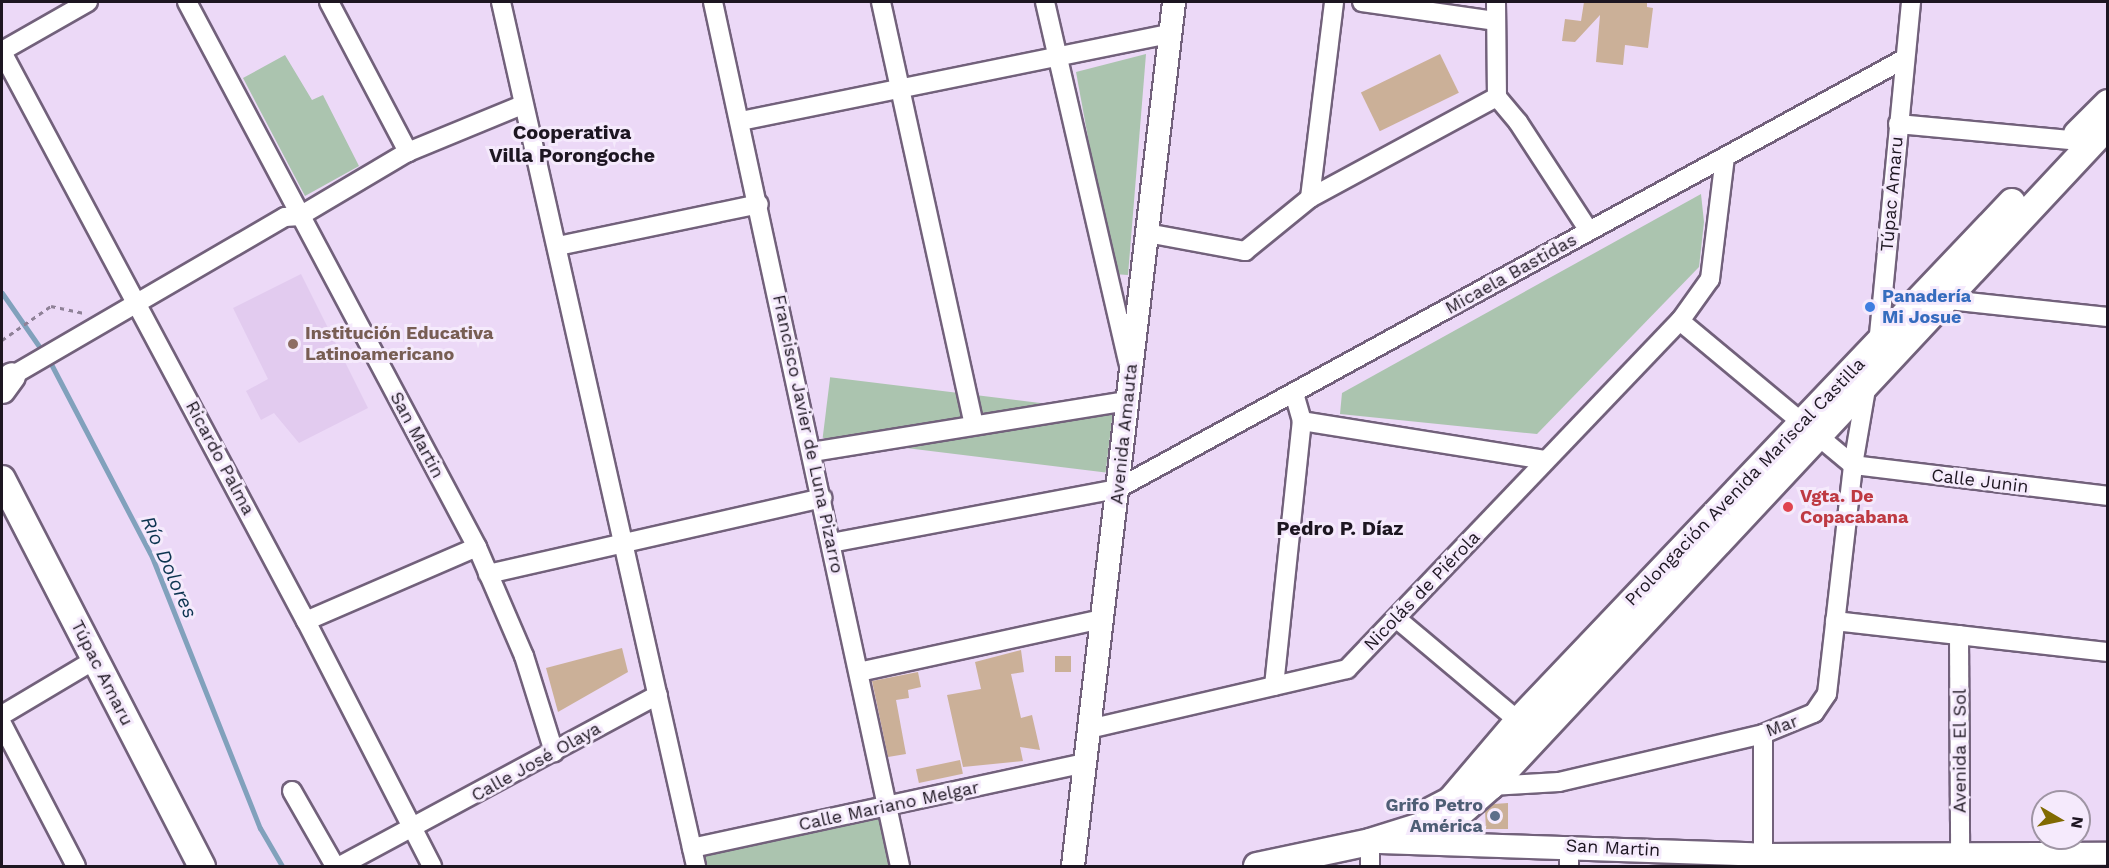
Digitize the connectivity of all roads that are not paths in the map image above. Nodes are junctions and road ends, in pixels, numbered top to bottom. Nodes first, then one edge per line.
1 (88, 2) edge
2 (187, 2) edge
3 (329, 2) edge
4 (501, 2) edge
5 (713, 2) edge
6 (881, 2) edge
7 (1045, 2) edge
8 (1174, 2) edge
9 (1334, 2) edge
10 (1362, 2) edge
11 (1496, 2) edge
12 (1911, 2) edge
13 (1495, 21) junction
14 (1170, 34) junction
15 (2, 51) edge
16 (1056, 57) junction
17 (1904, 59) junction
18 (900, 88) junction
19 (1497, 97) junction
20 (2108, 103) edge
21 (522, 105) junction
22 (741, 121) junction
23 (1898, 124) junction
24 (2095, 138) edge
25 (408, 152) junction
26 (1725, 157) junction
27 (1310, 198) junction
28 (759, 204) junction
29 (300, 216) junction
30 (1589, 231) junction
31 (1147, 232) junction
32 (558, 246) junction
33 (1935, 296) junction
34 (138, 303) junction
35 (2108, 317) edge
36 (1680, 321) junction
37 (1879, 340) junction
38 (1130, 372) junction
39 (7, 379) edge
40 (1867, 384) junction
41 (1294, 393) junction
42 (1127, 401) junction
43 (1302, 421) junction
44 (974, 424) junction
45 (1809, 430) junction
46 (812, 452) junction
47 (1545, 460) junction
48 (1853, 465) junction
49 (2, 480) edge
50 (1118, 489) junction
51 (2108, 496) edge
52 (822, 498) junction
53 (624, 543) junction
54 (831, 543) junction
55 (477, 547) junction
56 (488, 574) junction
57 (1102, 619) junction
58 (1397, 620) junction
59 (306, 621) junction
60 (1835, 621) junction
61 (1959, 635) junction
62 (2108, 652) edge
63 (96, 659) junction
64 (859, 672) junction
65 (1274, 686) junction
66 (658, 695) junction
67 (2, 715) edge
68 (2, 724) edge
69 (1528, 728) junction
70 (1089, 729) junction
71 (1762, 734) junction
72 (554, 752) junction
73 (1085, 763) junction
74 (1491, 786) junction
75 (292, 791) dead end
76 (888, 807) junction
77 (414, 829) junction
78 (692, 848) junction
79 (1370, 854) edge
80 (2108, 854) edge
81 (1569, 856) edge
82 (1960, 859) edge
83 (1763, 861) edge
84 (76, 867) edge
85 (202, 867) edge
86 (335, 867) edge
87 (340, 867) edge
88 (432, 867) edge
89 (696, 867) edge
90 (900, 867) edge
91 (1073, 867) edge
92 (1257, 867) edge

1 - 15 street
2 - 29 street, San Martin
3 - 25 street
4 - 21 street
5 - 22 street, Francisco Javier de Luna Pizarro
6 - 18 street
7 - 16 street
8 - 14 street, Avenida Amauta
9 - 27 street
10 - 13 street
11 - 13 street
12 - 17 street, Túpac Amaru
13 - 19 street
14 - 16 street
14 - 31 street, Avenida Amauta
15 - 34 street, Ricardo Palma
16 - 18 street
16 - 38 street
17 - 23 street, Túpac Amaru
17 - 26 street, Micaela Bastidas
18 - 22 street
18 - 44 street
19 - 27 street
19 - 30 street
20 - 24 main road, Prolongación Avenida Mariscal Castilla
21 - 25 street
21 - 32 street
22 - 28 street, Francisco Javier de Luna Pizarro
23 - 24 street
23 - 37 street, Túpac Amaru
24 - 33 main road, Prolongación Avenida Mariscal Castilla
25 - 29 street
26 - 30 street, Micaela Bastidas
26 - 36 street, Nicolás de Piérola
27 - 31 street
28 - 32 street
28 - 46 street, Francisco Javier de Luna Pizarro
29 - 34 street
29 - 55 street, San Martin
30 - 41 street, Micaela Bastidas
31 - 38 street, Avenida Amauta
32 - 53 street
33 - 35 street
33 - 37 main road, Prolongación Avenida Mariscal Castilla
33 - 40 main road, Prolongación Avenida Mariscal Castilla
34 - 39 street
34 - 59 street, Ricardo Palma
36 - 45 street
36 - 47 street, Nicolás de Piérola
37 - 40 street, Túpac Amaru
37 - 45 main road, Prolongación Avenida Mariscal Castilla
38 - 42 street, Avenida Amauta
40 - 45 main road, Prolongación Avenida Mariscal Castilla
40 - 48 street, Mar
41 - 43 street
41 - 50 street, Micaela Bastidas
42 - 44 street
42 - 50 street, Avenida Amauta
43 - 47 street
43 - 65 street
44 - 46 street
45 - 48 street
45 - 69 main road, Prolongación Avenida Mariscal Castilla
46 - 52 street, Francisco Javier de Luna Pizarro
47 - 58 street, Nicolás de Piérola
48 - 51 street, Calle Junin
48 - 60 street, Mar
49 - 63 main road, Túpac Amaru
50 - 54 street, Micaela Bastidas
50 - 57 street, Avenida Amauta
52 - 53 street
52 - 54 street, Francisco Javier de Luna Pizarro
53 - 56 street
53 - 66 street
54 - 64 street, Francisco Javier de Luna Pizarro
55 - 56 street, San Martin
55 - 59 street
56 - 72 street, San Martin
57 - 64 street
57 - 70 street, Avenida Amauta
58 - 65 street, Nicolás de Piérola
58 - 69 street
59 - 77 street, Ricardo Palma
60 - 61 street
60 - 71 street, Mar
61 - 62 street
61 - 82 street, Avenida El Sol
63 - 67 street
63 - 85 main road, Túpac Amaru
64 - 76 street, Francisco Javier de Luna Pizarro
65 - 70 street, Nicolás de Piérola
66 - 72 street, Calle José Olaya
66 - 78 street
68 - 84 street
69 - 74 main road, Prolongación Avenida Mariscal Castilla
69 - 79 main road, Prolongación Avenida Mariscal Castilla
70 - 73 street, Avenida Amauta
71 - 74 street, Mar
71 - 83 street
72 - 77 street, Calle José Olaya
73 - 76 street, Calle Mariano Melgar
73 - 91 street, Avenida Amauta
74 - 79 main road, Prolongación Avenida Mariscal Castilla
75 - 86 street
76 - 78 street, Calle Mariano Melgar
76 - 90 street, Francisco Javier de Luna Pizarro
77 - 87 street, Calle José Olaya
77 - 88 street, Ricardo Palma
78 - 89 street
79 - 81 street, San Martin
79 - 92 main road, Prolongación Avenida Mariscal Castilla
80 - 82 street, San Martin
81 - 83 street, San Martin
82 - 83 street, San Martin

